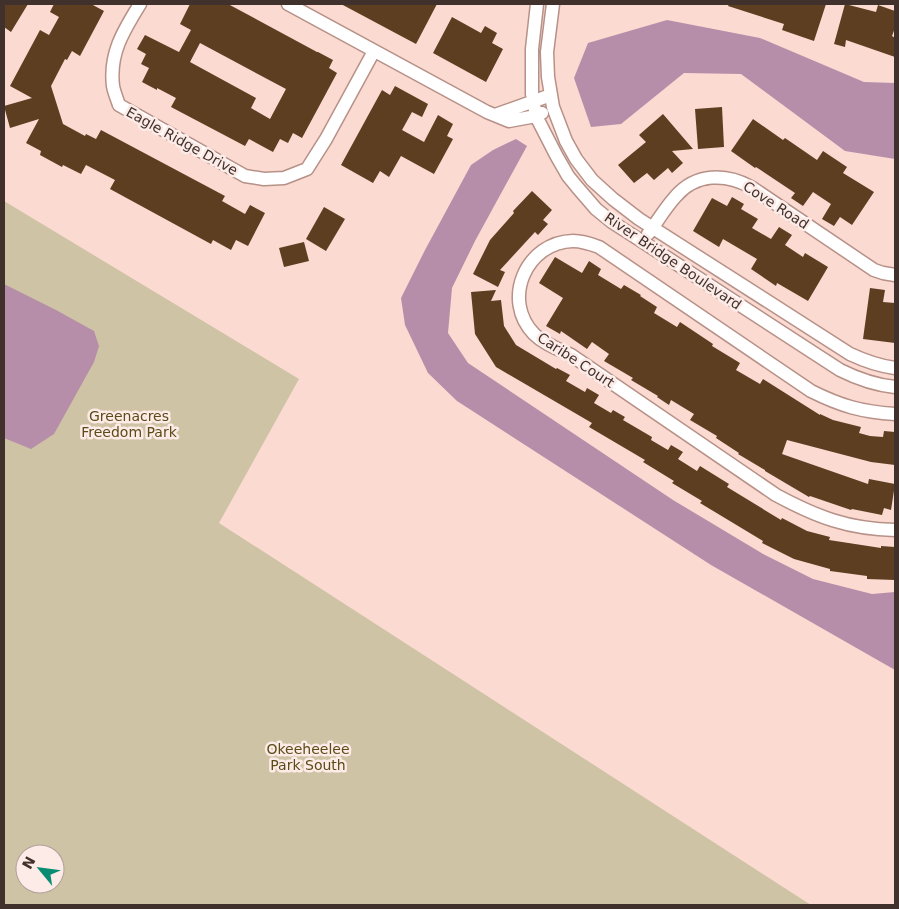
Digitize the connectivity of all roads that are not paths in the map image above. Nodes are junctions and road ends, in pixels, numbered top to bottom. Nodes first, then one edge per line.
1 (140, 4) edge
2 (288, 4) edge
3 (537, 4) edge
4 (553, 4) edge
5 (374, 51) junction
6 (552, 101) junction
7 (533, 102) junction
8 (495, 115) junction
9 (536, 116) junction
10 (652, 228) junction
11 (643, 242) junction
12 (895, 275) edge
13 (895, 368) edge
14 (895, 387) edge
15 (895, 414) edge
16 (895, 530) edge

1 - 5 street, Eagle Ridge Drive
2 - 5 street
3 - 7 street, River Bridge Boulevard
4 - 6 street, River Bridge Boulevard
5 - 8 street
6 - 7 street
6 - 9 street
6 - 10 street, River Bridge Boulevard
7 - 8 street
7 - 9 street, River Bridge Boulevard
8 - 9 street
9 - 11 street, River Bridge Boulevard
10 - 11 street, Cove Road
10 - 12 street, Cove Road
10 - 13 street, River Bridge Boulevard
11 - 14 street, River Bridge Boulevard
15 - 16 street, Caribe Court

